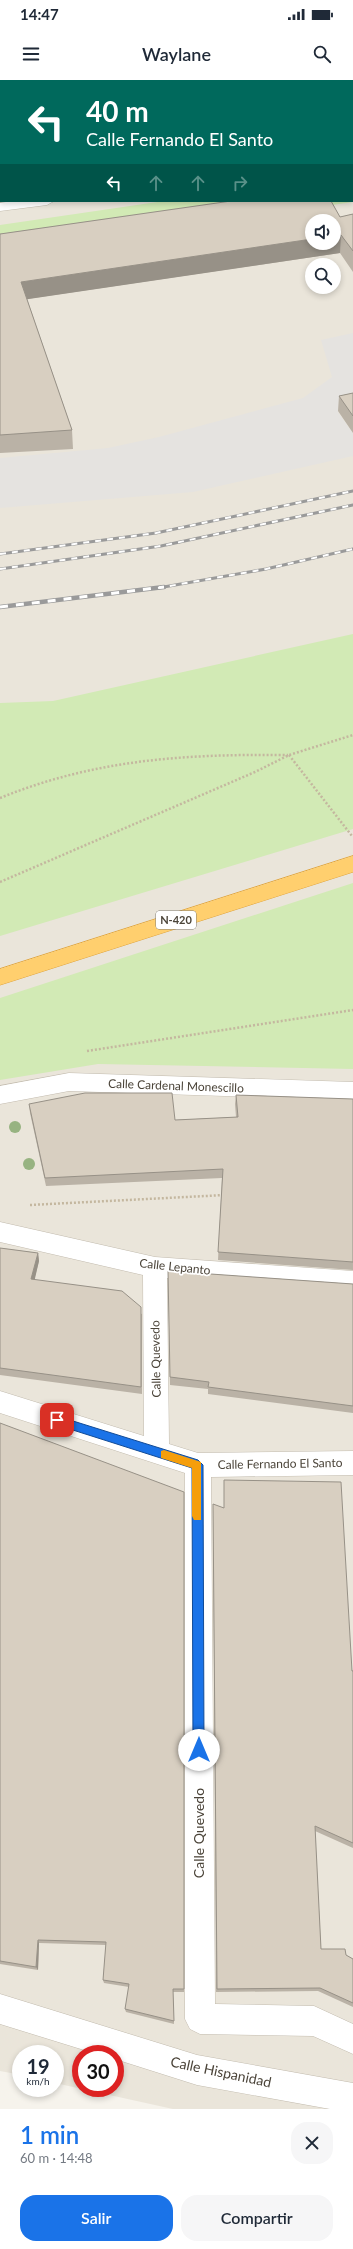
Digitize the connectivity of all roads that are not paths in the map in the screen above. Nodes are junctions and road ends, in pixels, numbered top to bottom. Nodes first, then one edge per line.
1 (39, 202) edge
2 (0, 207) edge
3 (353, 864) edge
4 (0, 977) edge
5 (353, 1091) edge
6 (0, 1095) edge
7 (0, 1232) edge
8 (155, 1267) junction
9 (353, 1281) edge
10 (0, 1402) edge
11 (157, 1452) junction
12 (353, 1464) edge
13 (198, 1465) junction
14 (0, 2009) edge
15 (353, 2039) edge
16 (353, 2098) edge

1 - 2 street
3 - 4 highway, N-420
5 - 6 street, Calle Cardenal Monescillo
7 - 8 street, Calle Lepanto
8 - 9 street, Calle Lepanto
8 - 11 street, Calle Quevedo
10 - 11 street, Calle Fernando El Santo
11 - 13 street, Calle Fernando El Santo
12 - 13 street, Calle Fernando El Santo
13 - 15 street, Calle Quevedo
14 - 16 street, Calle Hispanidad

